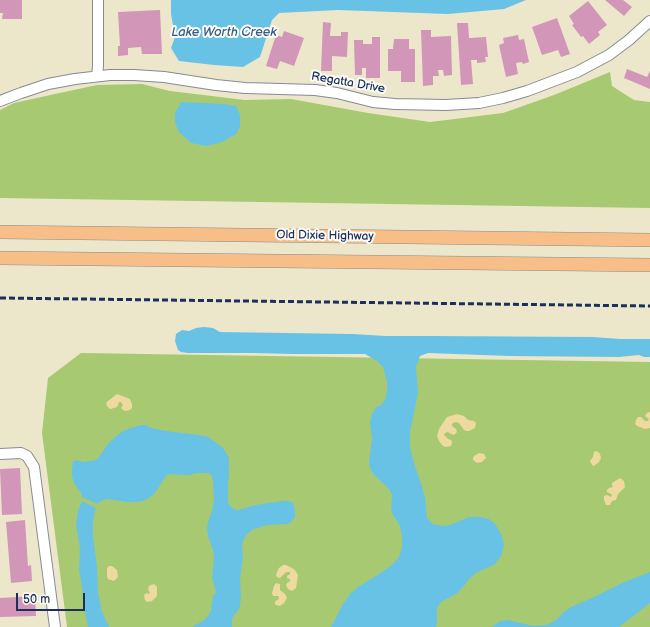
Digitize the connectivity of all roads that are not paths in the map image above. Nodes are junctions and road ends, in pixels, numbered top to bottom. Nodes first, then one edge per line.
1 (98, 0) edge
2 (650, 21) edge
3 (97, 76) junction
4 (0, 101) edge
5 (0, 232) edge
6 (650, 240) edge
7 (0, 258) edge
8 (650, 265) edge
9 (0, 454) edge
10 (55, 627) edge

1 - 3 street
2 - 3 street, Regatta Drive
3 - 4 street, Regatta Drive
5 - 6 main road, Old Dixie Highway
7 - 8 main road, Old Dixie Highway
9 - 10 street

